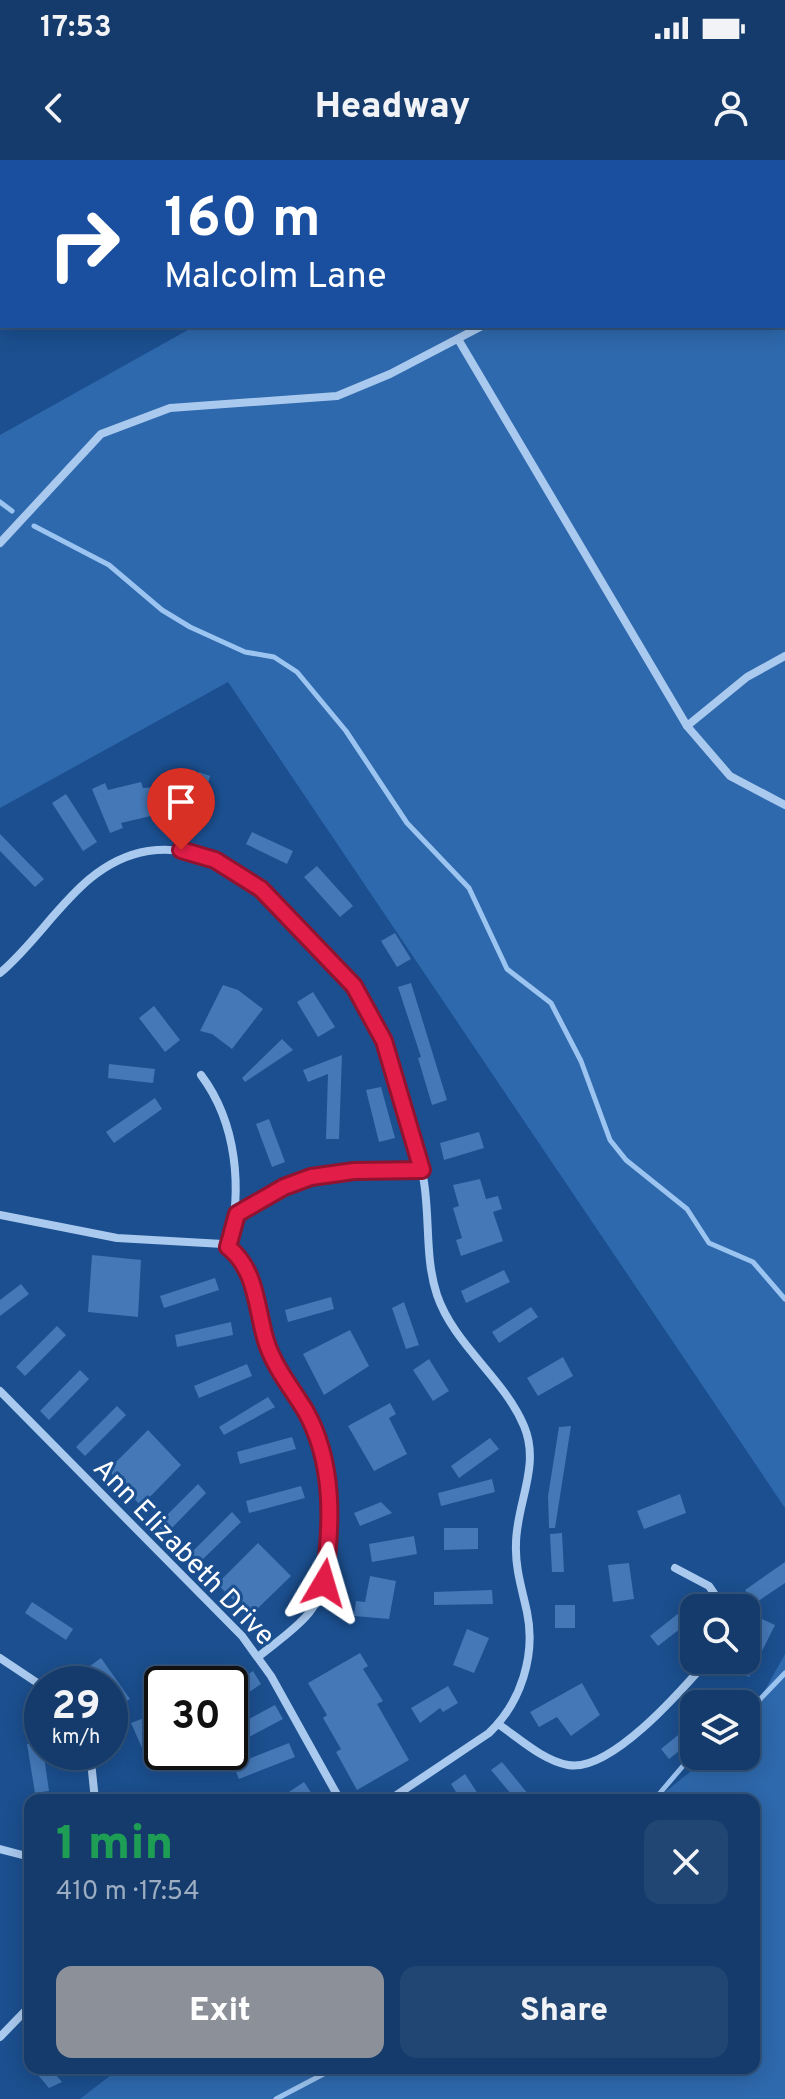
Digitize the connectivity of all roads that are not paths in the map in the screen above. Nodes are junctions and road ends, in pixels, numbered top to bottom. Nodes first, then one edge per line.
1 (478, 328) edge
2 (458, 339) junction
3 (0, 543) edge
4 (785, 656) edge
5 (687, 726) junction
6 (785, 805) edge
7 (0, 973) edge
8 (201, 1075) dead end
9 (422, 1170) junction
10 (237, 1214) junction
11 (0, 1215) edge
12 (228, 1247) junction
13 (0, 1391) edge
14 (675, 1568) dead end
15 (714, 1594) edge
16 (258, 1657) junction
17 (0, 1658) edge
18 (24, 1674) edge
19 (694, 1674) edge
20 (498, 1724) junction
21 (92, 1770) edge
22 (94, 1794) edge
23 (337, 1794) edge
24 (398, 1794) edge
25 (0, 1849) edge
26 (24, 1855) edge
27 (24, 2012) edge
28 (0, 2037) edge

1 - 2 street
2 - 3 street
2 - 5 street
4 - 5 street
5 - 6 street
7 - 9 street
8 - 10 street
9 - 10 street
9 - 20 street
10 - 12 street
11 - 12 street
12 - 16 street
13 - 16 street, Ann Elizabeth Drive
14 - 15 street
16 - 23 street, Ann Elizabeth Drive
17 - 18 street
19 - 20 street
20 - 24 street
21 - 22 street
25 - 26 street
27 - 28 street

